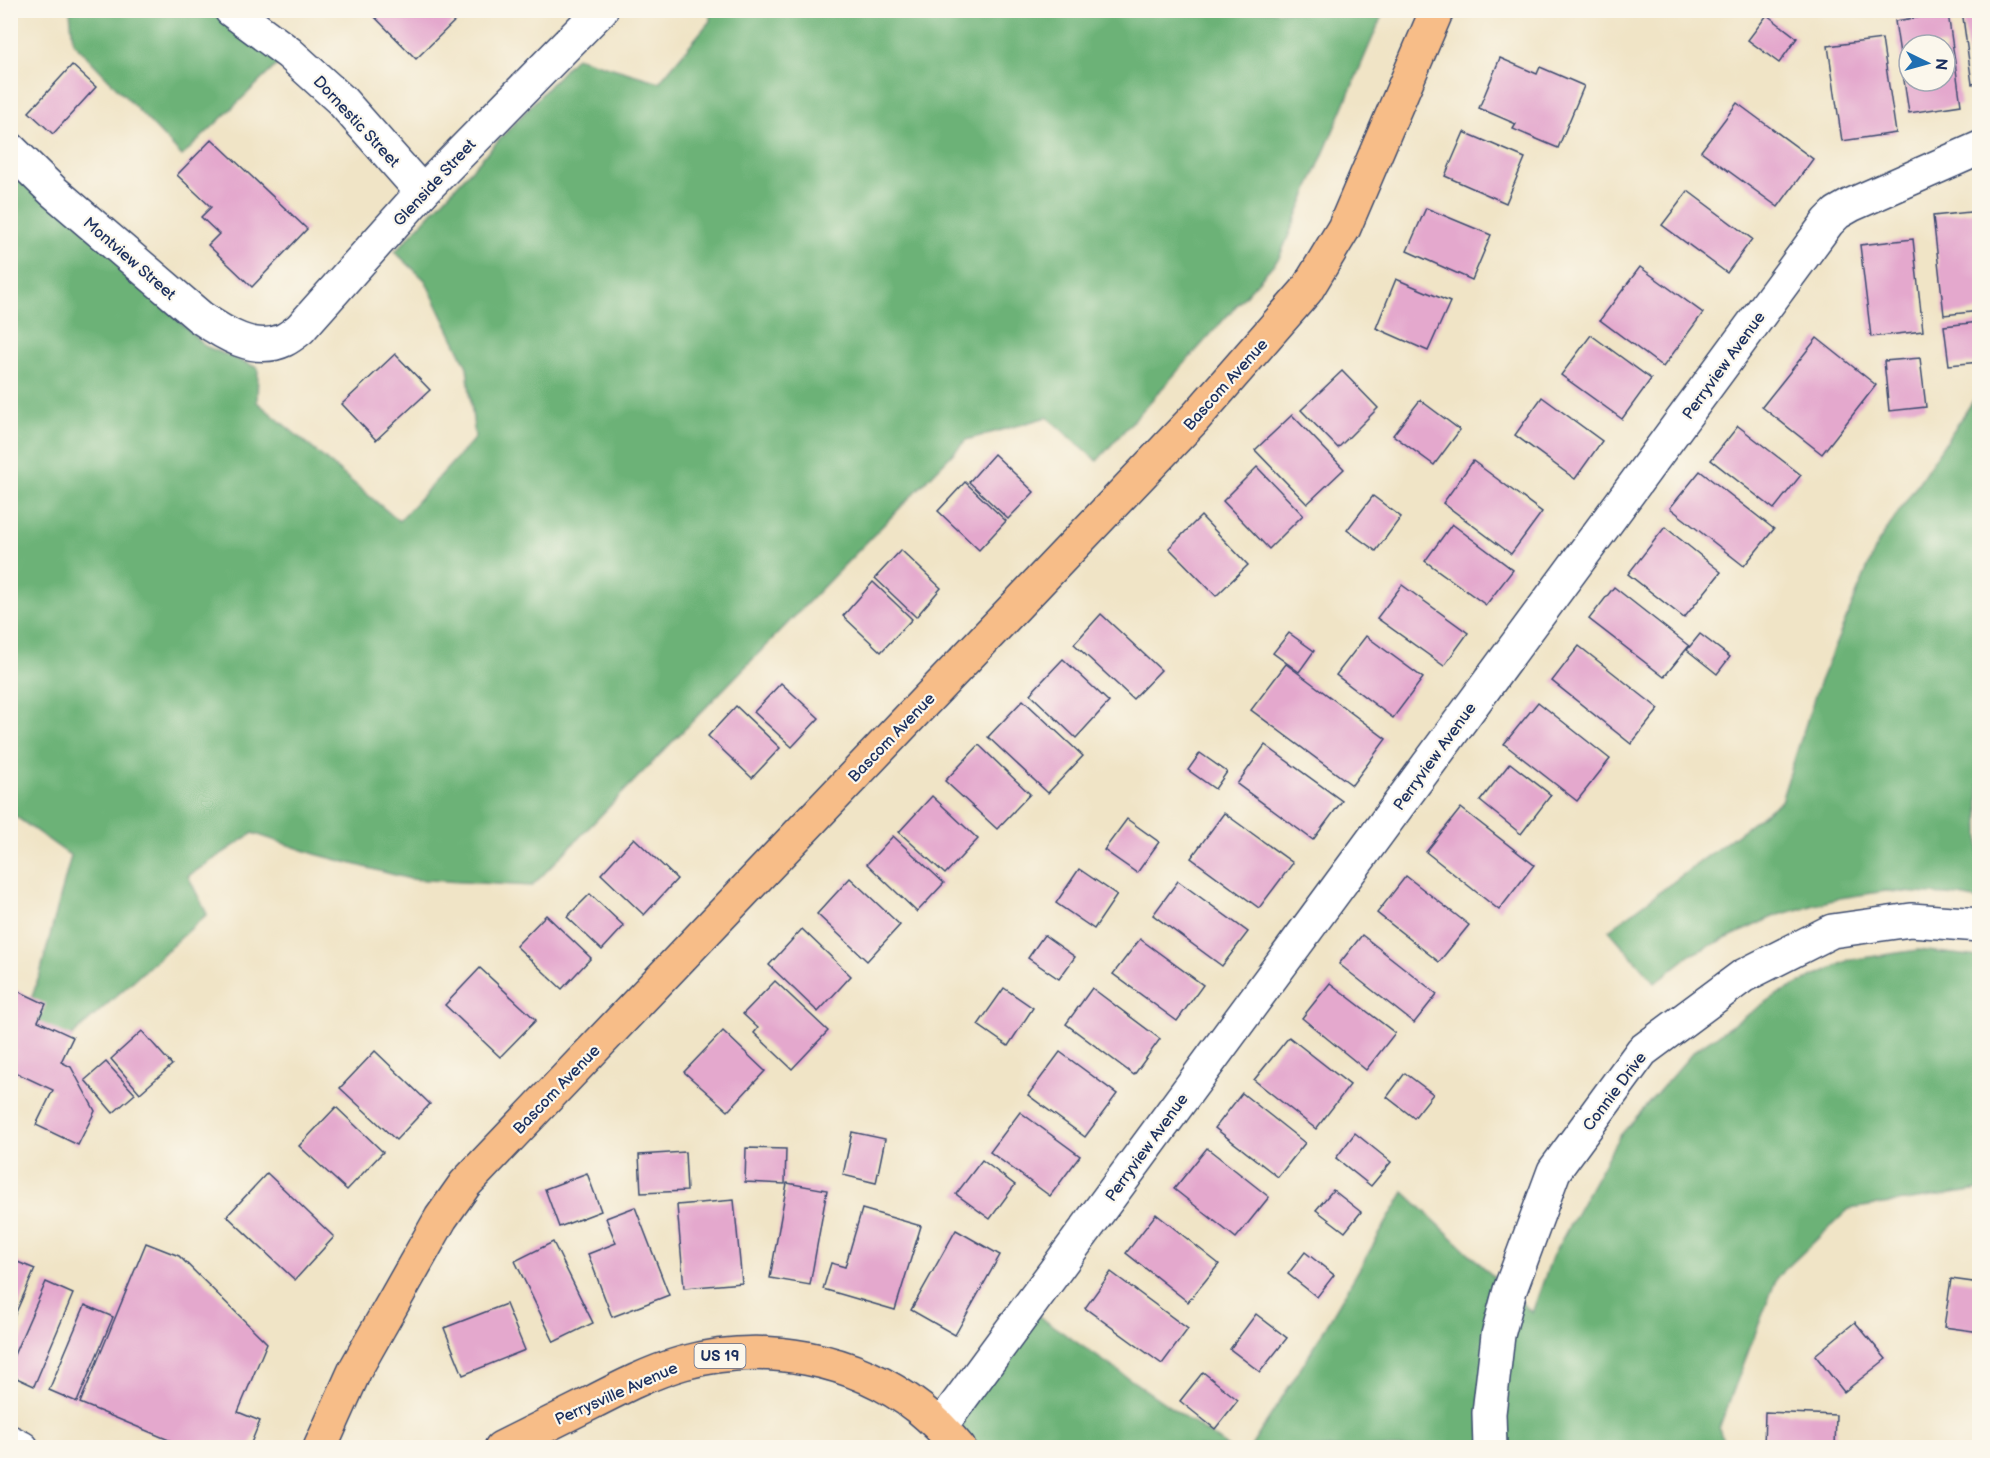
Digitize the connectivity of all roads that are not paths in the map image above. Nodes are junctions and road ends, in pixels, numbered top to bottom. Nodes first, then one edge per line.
1 (231, 10) edge
2 (601, 10) edge
3 (1437, 10) edge
4 (1980, 148) edge
5 (10, 149) edge
6 (422, 192) junction
7 (264, 345) joint
8 (1980, 925) edge
9 (950, 1437) edge
10 (10, 1442) edge
11 (22, 1448) edge
12 (320, 1448) edge
13 (501, 1448) edge
14 (1490, 1448) edge

1 - 6 street, Dornestic Street
2 - 6 street, Glenside Street
3 - 12 main road, Bascom Avenue
4 - 9 street, Perryview Avenue
5 - 7 street, Montview Street
6 - 7 street, Glenside Street
8 - 14 street, Connie Drive
9 - 13 main road, Perrysville Avenue / US 19
10 - 11 street

